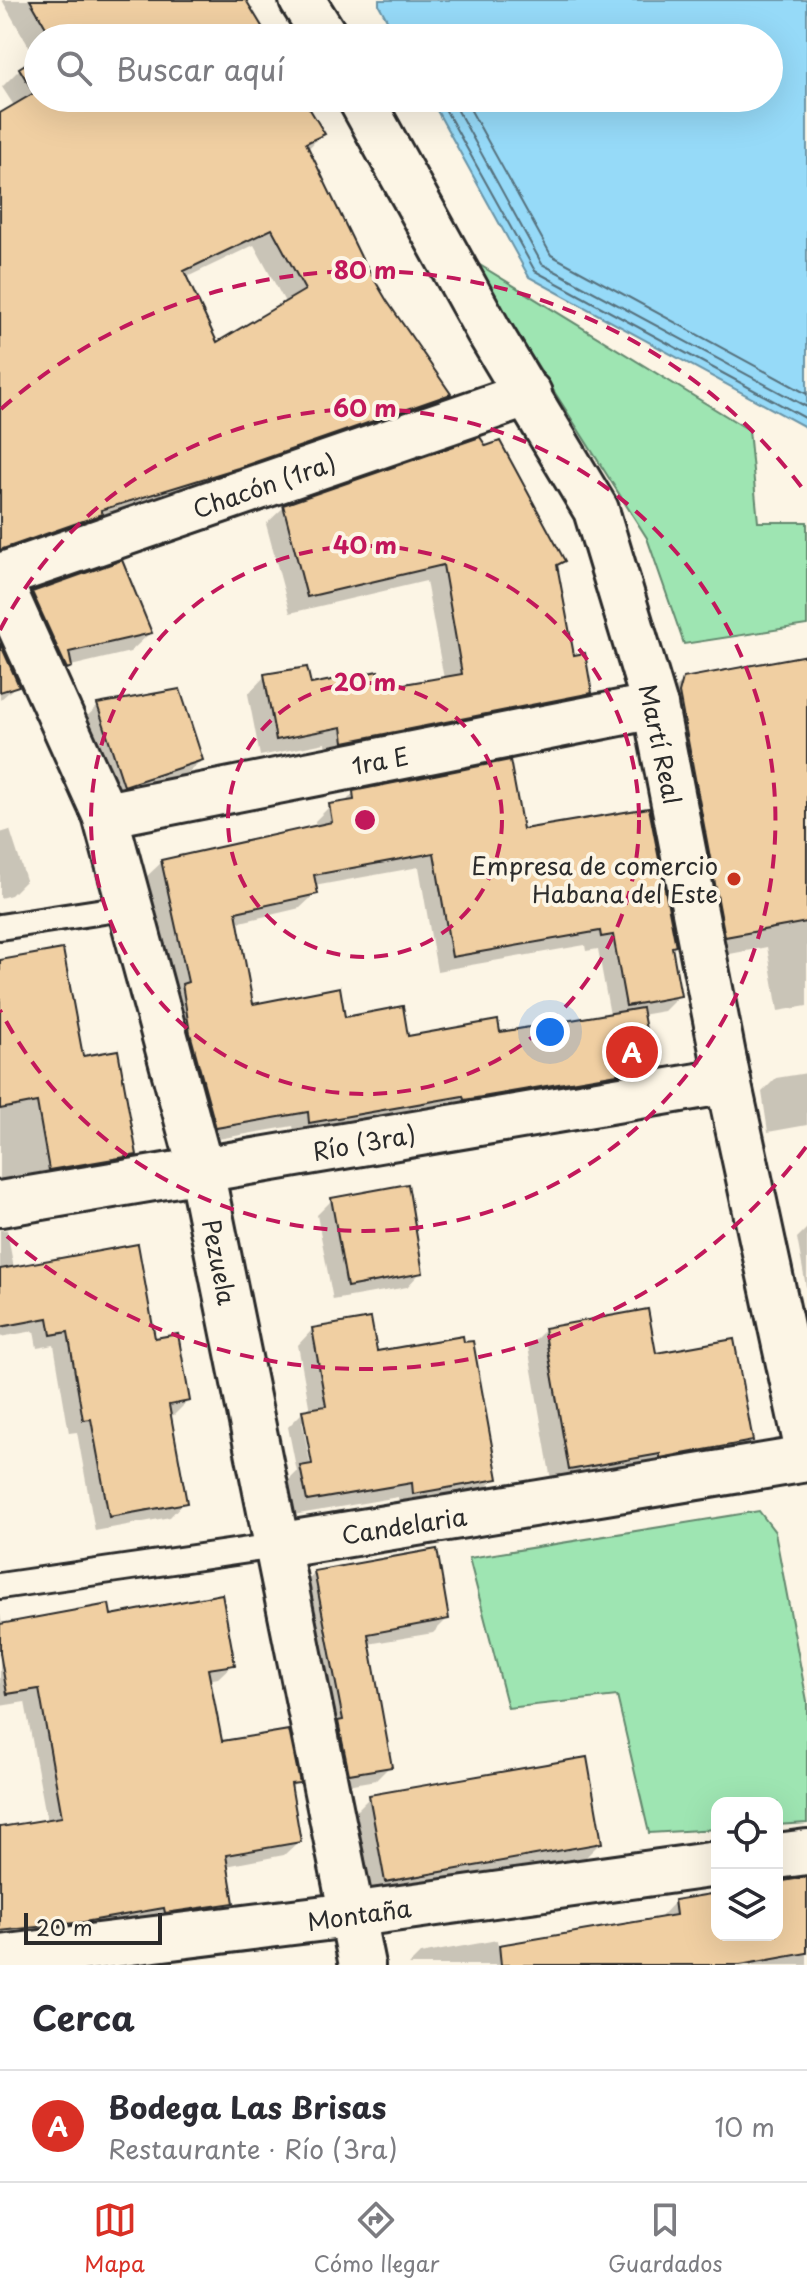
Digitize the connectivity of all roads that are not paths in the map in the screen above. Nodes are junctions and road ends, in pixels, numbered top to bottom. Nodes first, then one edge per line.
1 (302, 0) edge
2 (317, 24) edge
3 (368, 112) edge
4 (529, 394) junction
5 (0, 579) edge
6 (655, 706) junction
7 (105, 815) junction
8 (130, 907) junction
9 (0, 927) edge
10 (728, 1081) junction
11 (201, 1170) junction
12 (0, 1204) edge
13 (807, 1447) edge
14 (807, 1459) edge
15 (276, 1546) junction
16 (0, 1586) edge
17 (807, 1852) edge
18 (783, 1855) edge
19 (711, 1865) edge
20 (350, 1915) junction
21 (0, 1958) edge
22 (362, 1965) edge

1 - 2 street
3 - 4 street, Martí Real
4 - 5 street, Chacón (1ra)
4 - 6 street, Martí Real
5 - 7 street, Pezuela
6 - 7 street, 1ra E
6 - 10 street, Martí Real
7 - 8 street, Pezuela
8 - 9 lane
8 - 11 street, Pezuela
10 - 11 street, Río (3ra)
10 - 13 street, Martí Real
11 - 12 street, Río (3ra)
11 - 15 street, Pezuela
14 - 15 street, Candelaria
15 - 16 lane, Candelaria
15 - 20 street, Pezuela
17 - 18 street
19 - 20 street, Montaña
20 - 21 street, Montaña
20 - 22 street, Pezuela

